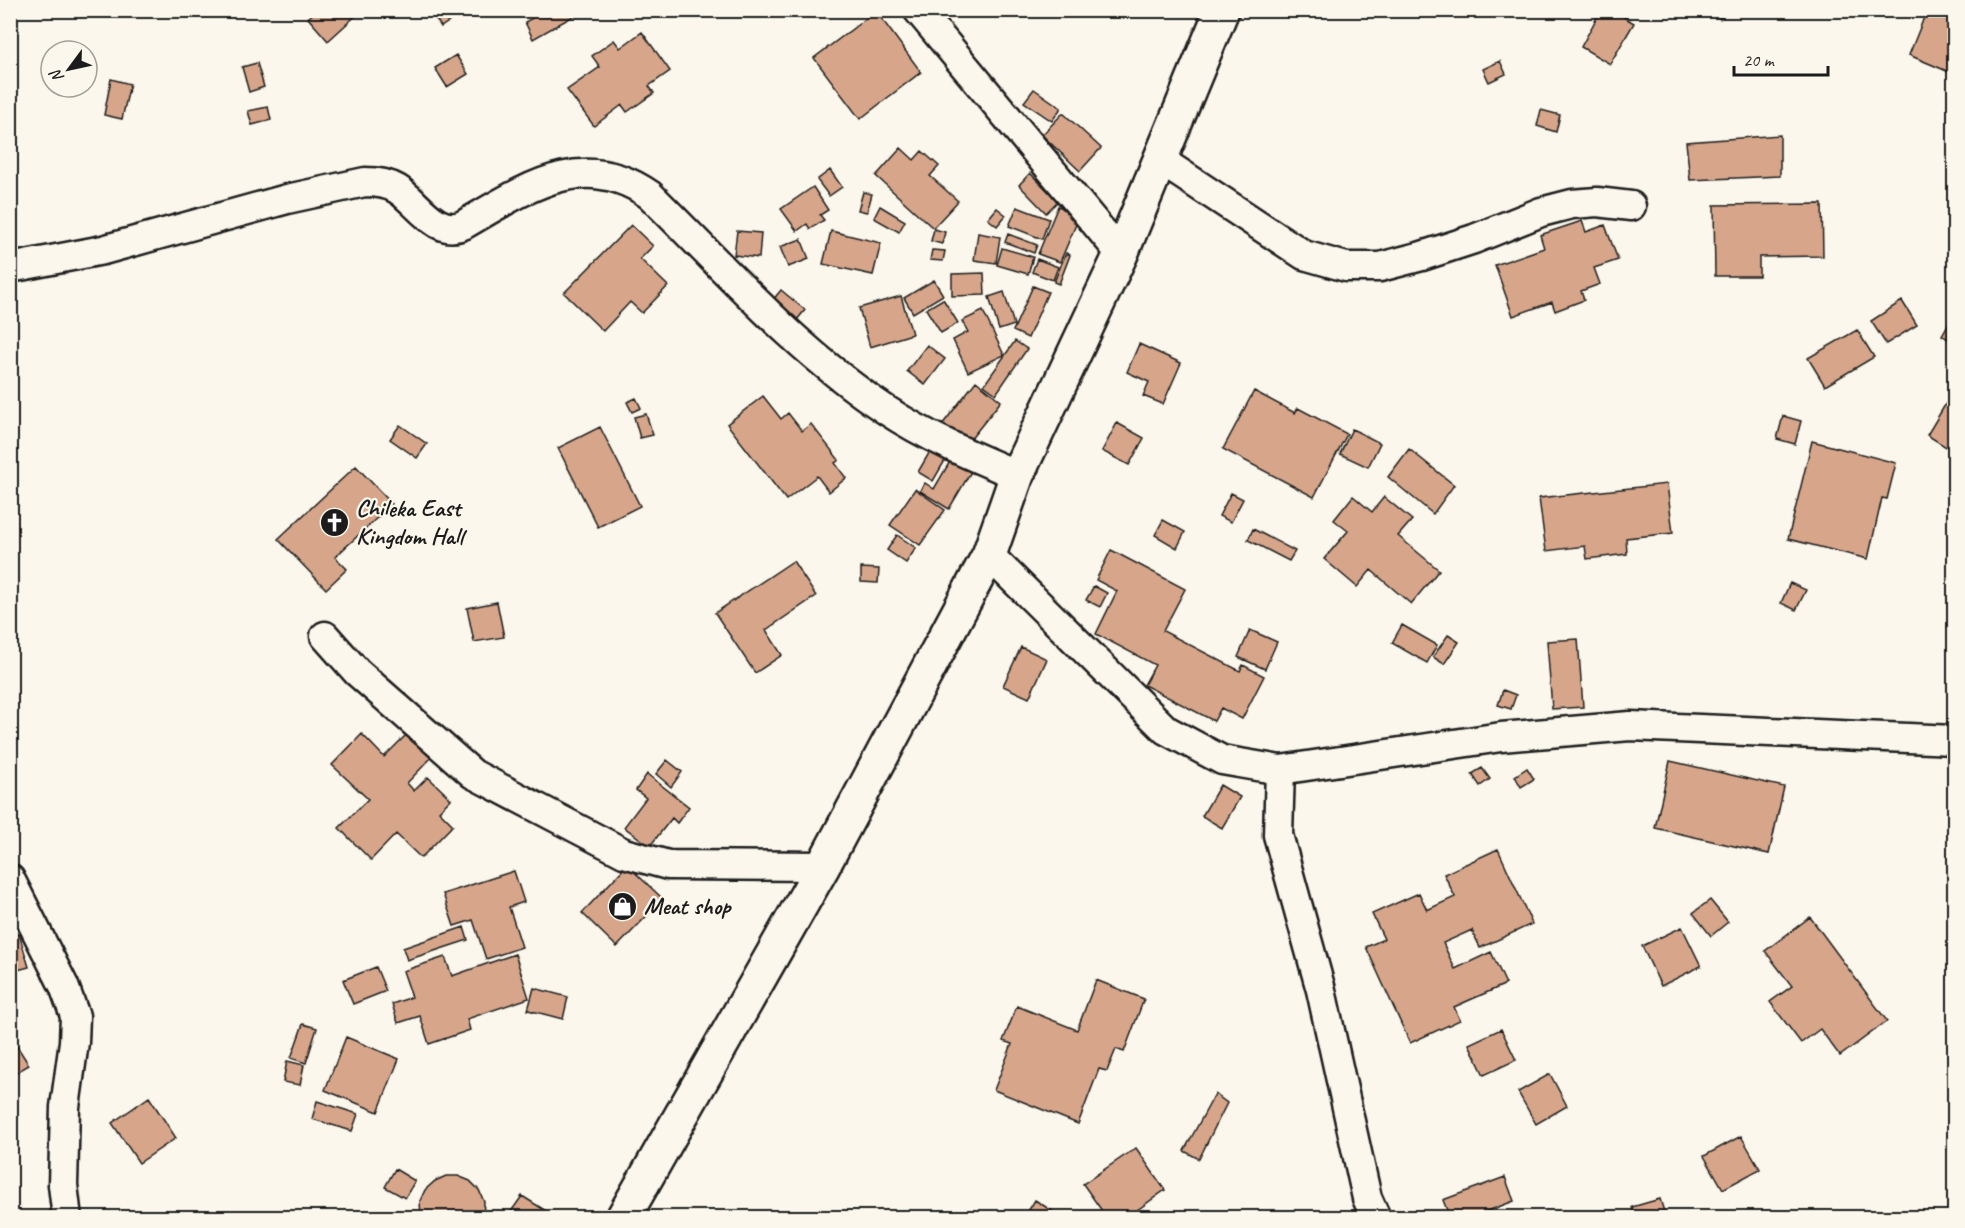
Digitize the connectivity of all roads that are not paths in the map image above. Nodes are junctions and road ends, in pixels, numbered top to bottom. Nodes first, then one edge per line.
1 (918, 10) edge
2 (1222, 10) edge
3 (1160, 160) junction
4 (1631, 206) dead end
5 (1121, 254) junction
6 (10, 268) edge
7 (1017, 475) junction
8 (989, 555) junction
9 (325, 636) dead end
10 (1954, 740) edge
11 (1280, 770) junction
12 (823, 866) junction
13 (10, 879) edge
14 (67, 1218) edge
15 (623, 1218) edge
16 (1376, 1218) edge

1 - 5 street
2 - 3 main road
3 - 4 street
3 - 5 main road
5 - 7 main road
6 - 7 street
7 - 8 main road
8 - 11 street
8 - 12 main road
9 - 12 street
10 - 11 street
11 - 16 street
12 - 15 main road
13 - 14 street

